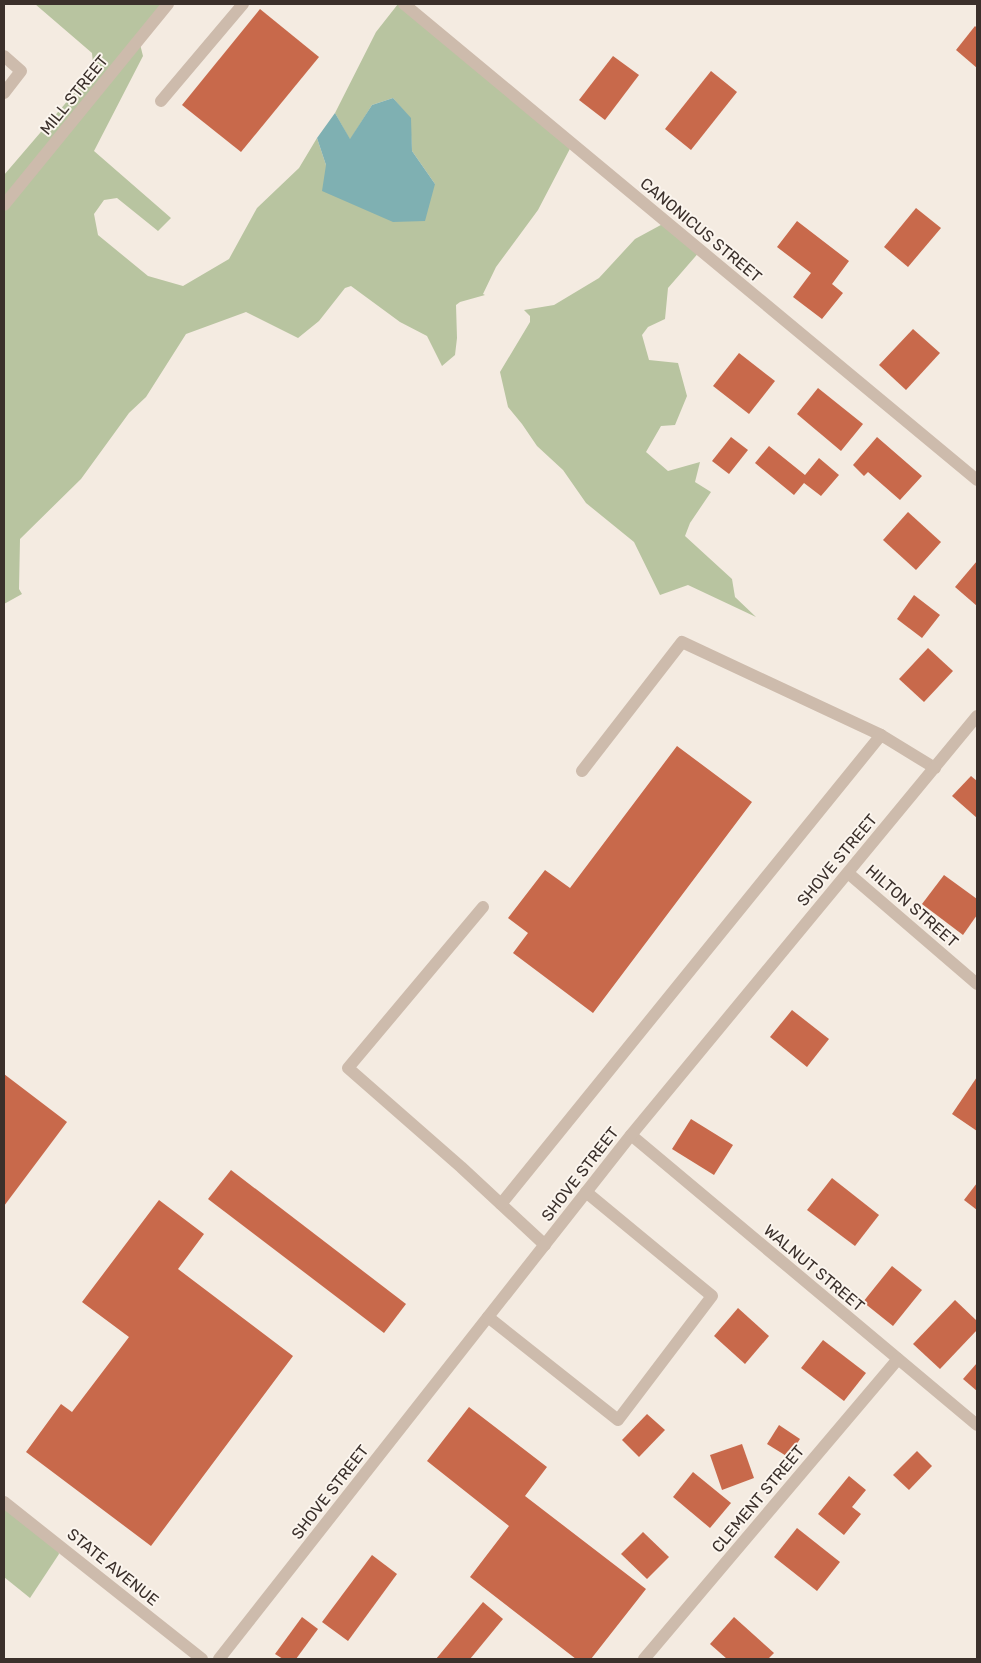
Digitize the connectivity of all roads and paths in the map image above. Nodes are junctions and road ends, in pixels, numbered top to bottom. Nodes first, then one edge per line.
1 (168, 4) edge
2 (243, 4) edge
3 (404, 4) edge
4 (4, 56) edge
5 (4, 93) edge
6 (160, 100) dead end
7 (4, 206) edge
8 (977, 480) edge
9 (977, 716) edge
10 (881, 735) junction
11 (935, 768) junction
12 (582, 771) dead end
13 (848, 872) junction
14 (482, 907) dead end
15 (977, 984) edge
16 (631, 1135) junction
17 (586, 1192) junction
18 (501, 1204) junction
19 (544, 1245) junction
20 (488, 1317) junction
21 (898, 1359) junction
22 (977, 1426) edge
23 (4, 1502) edge
24 (202, 1659) edge
25 (219, 1659) edge
26 (644, 1659) edge

1 - 7 street, MILL STREET
2 - 6 street
3 - 8 street, CANONICUS STREET
4 - 5 street
9 - 11 street, SHOVE STREET
10 - 11 street
10 - 12 street
10 - 18 street
11 - 13 street, SHOVE STREET
13 - 15 street, HILTON STREET
13 - 16 street, SHOVE STREET
14 - 18 street
16 - 17 street, SHOVE STREET
16 - 21 street, WALNUT STREET
17 - 19 street, SHOVE STREET
17 - 20 street
18 - 19 street
19 - 20 street, SHOVE STREET
20 - 25 street, SHOVE STREET
21 - 22 street, WALNUT STREET
21 - 26 street, CLEMENT STREET
23 - 24 street, STATE AVENUE

